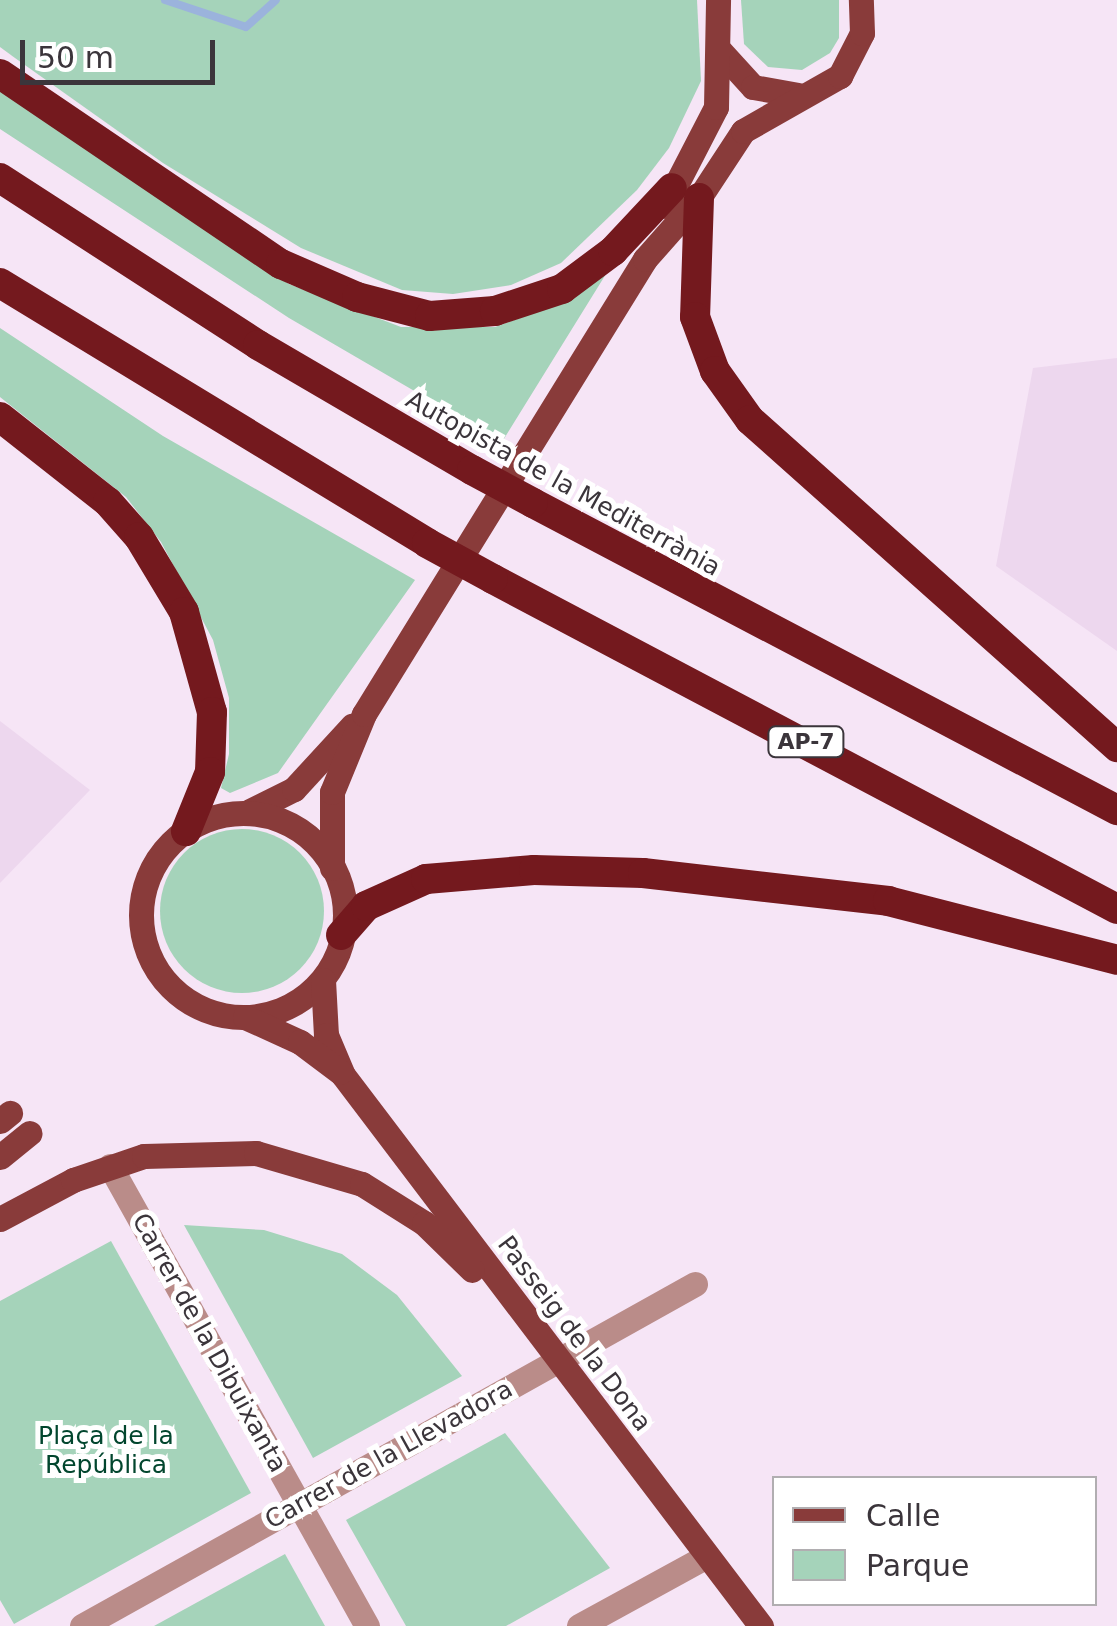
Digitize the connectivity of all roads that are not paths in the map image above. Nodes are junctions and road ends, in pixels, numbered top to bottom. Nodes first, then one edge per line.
1 (718, 0) edge
2 (861, 2) edge
3 (721, 52) junction
4 (0, 74) edge
5 (798, 95) junction
6 (0, 178) edge
7 (685, 193) junction
8 (0, 283) edge
9 (0, 417) edge
10 (364, 714) junction
11 (1117, 747) edge
12 (1117, 810) edge
13 (250, 812) junction
14 (186, 831) junction
15 (332, 868) junction
16 (1117, 909) edge
17 (341, 935) junction
18 (1117, 960) edge
19 (322, 980) junction
20 (246, 1018) junction
21 (343, 1075) junction
22 (30, 1133) dead end
23 (0, 1158) edge
24 (110, 1166) junction
25 (0, 1219) edge
26 (696, 1284) dead end
27 (557, 1362) junction
28 (299, 1505) junction
29 (707, 1556) junction
30 (82, 1626) edge
31 (366, 1626) edge
32 (579, 1626) edge
33 (761, 1626) edge

1 - 3 main road
2 - 5 main road
3 - 5 main road
3 - 7 main road
4 - 7 highway
5 - 7 main road
6 - 12 highway, Autopista de la Mediterrània, bridge
7 - 10 main road
7 - 11 highway
8 - 16 highway, AP-7, bridge
9 - 14 highway
10 - 13 main road
10 - 15 main road
13 - 14 main road
13 - 15 main road
14 - 20 main road
15 - 17 main road
17 - 18 highway
17 - 19 main road
19 - 20 main road
19 - 21 main road, Passeig de la Dona
20 - 21 main road, Passeig de la Dona
21 - 27 main road, Passeig de la Dona
22 - 23 main road
24 - 25 main road
24 - 27 main road
24 - 28 street, Carrer de la Dibuixanta
26 - 27 street, Carrer de la Llevadora
27 - 28 street, Carrer de la Llevadora
27 - 29 main road, Passeig de la Dona
28 - 30 street, Carrer de la Llevadora
28 - 31 street, Carrer de la Dibuixanta
29 - 32 street
29 - 33 main road, Passeig de la Dona

